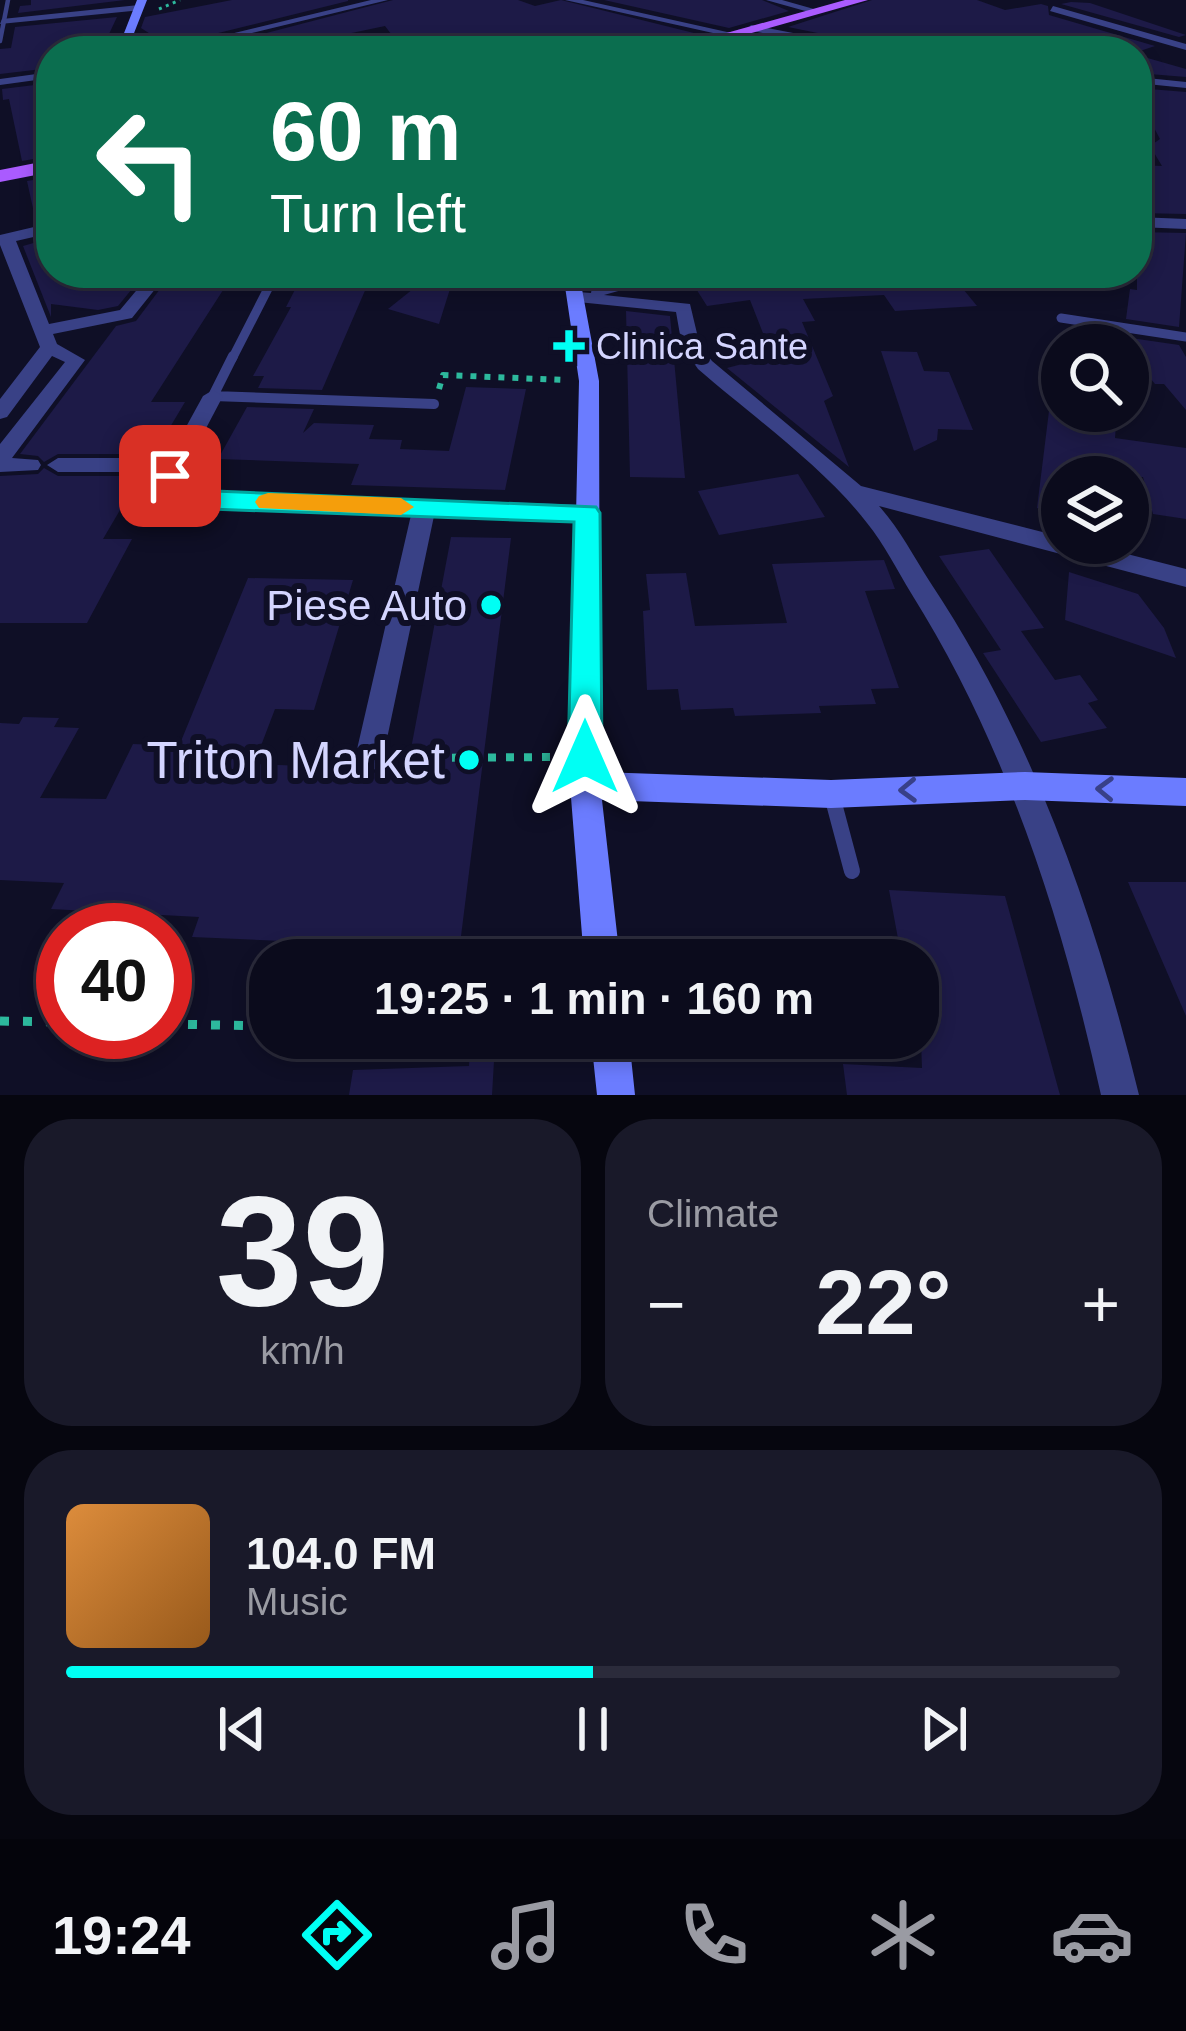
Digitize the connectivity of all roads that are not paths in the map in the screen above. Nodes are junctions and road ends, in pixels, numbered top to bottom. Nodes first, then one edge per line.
1 (8, 0) edge
2 (383, 0) edge
3 (570, 0) edge
4 (771, 0) edge
5 (850, 1) edge
6 (144, 7) edge
7 (1053, 9) dead end
8 (816, 11) junction
9 (2, 22) edge
10 (751, 28) junction
11 (731, 34) junction
12 (130, 36) edge
13 (229, 36) edge
14 (726, 36) edge
15 (790, 36) edge
16 (1148, 36) edge
17 (1152, 37) edge
18 (0, 41) edge
19 (1186, 47) edge
20 (36, 77) edge
21 (0, 82) edge
22 (1152, 82) edge
23 (1186, 85) edge
24 (36, 157) edge
25 (0, 164) edge
26 (36, 169) edge
27 (0, 176) edge
28 (1152, 223) edge
29 (1186, 224) edge
30 (36, 232) edge
31 (4, 239) edge
32 (148, 288) edge
33 (268, 288) edge
34 (574, 288) edge
35 (589, 288) edge
36 (1061, 318) dead end
37 (1186, 338) edge
38 (45, 339) junction
39 (214, 396) junction
40 (434, 404) road end
41 (0, 413) edge
42 (0, 462) edge
43 (31, 465) dead end
44 (58, 465) dead end
45 (173, 471) junction
46 (853, 492) junction
47 (424, 507) junction
48 (587, 513) junction
49 (1186, 578) edge
50 (370, 758) road end
51 (585, 771) junction
52 (1025, 785) junction
53 (1186, 792) edge
54 (831, 794) junction
55 (852, 871) dead end
56 (600, 939) edge
57 (612, 1059) edge
58 (616, 1095) edge
59 (1120, 1095) edge

1 - 9 lane
2 - 13 street
3 - 11 street
4 - 8 street
5 - 8 main road
6 - 9 street
6 - 12 street
7 - 16 street
8 - 10 main road
9 - 18 lane
10 - 11 main road
10 - 15 street
11 - 14 main road
17 - 19 street
20 - 21 street
22 - 23 street
24 - 25 main road
26 - 27 main road
28 - 29 street
30 - 31 street
31 - 38 street
32 - 38 street
33 - 39 lane
34 - 48 street
35 - 46 street
36 - 37 lane
38 - 41 street
38 - 42 street
39 - 40 lane
39 - 45 street
42 - 43 street
44 - 45 street
45 - 47 street
46 - 49 street
46 - 52 street
47 - 48 street
47 - 50 street
48 - 51 street
51 - 54 street
51 - 56 street
53 -> 52 street
52 -> 54 street
52 - 59 street
54 - 55 lane
57 - 58 street

